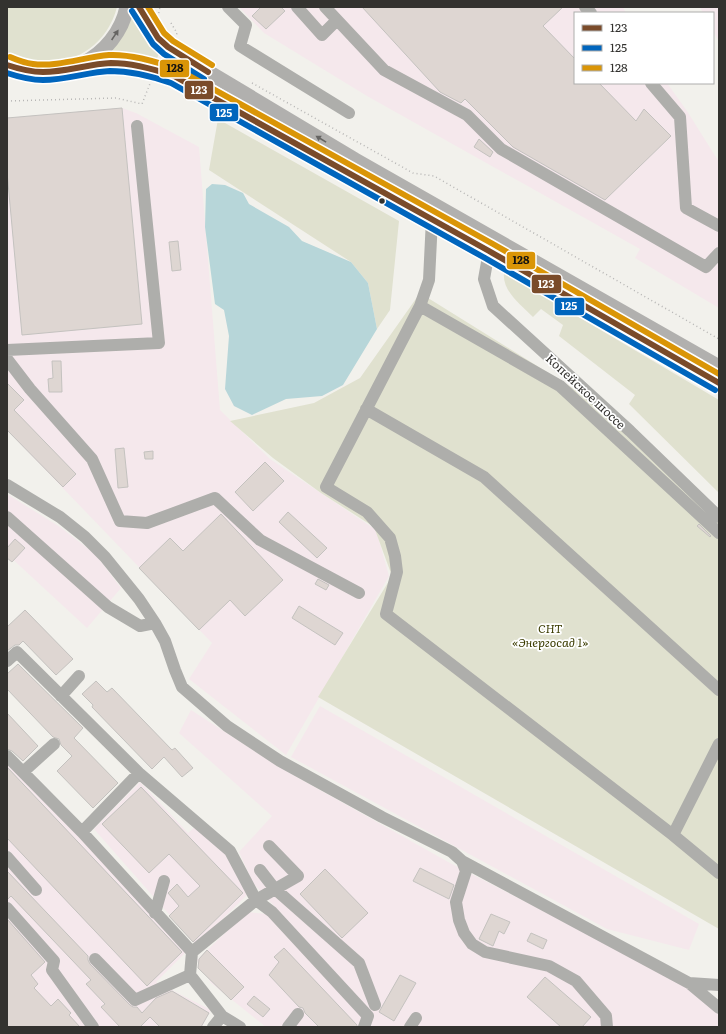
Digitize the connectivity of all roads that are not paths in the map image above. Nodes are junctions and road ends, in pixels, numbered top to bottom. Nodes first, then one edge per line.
1 (127, 7) edge
2 (139, 7) edge
3 (228, 7) edge
4 (297, 7) edge
5 (325, 7) edge
6 (337, 20) junction
7 (74, 68) junction
8 (11, 69) edge
9 (652, 84) edge
10 (349, 113) dead end
11 (137, 126) dead end
12 (432, 219) junction
13 (719, 226) edge
14 (490, 251) junction
15 (719, 253) edge
16 (420, 306) junction
17 (7, 350) edge
18 (7, 359) edge
19 (719, 366) edge
20 (719, 383) edge
21 (366, 410) junction
22 (7, 485) edge
23 (7, 517) edge
24 (719, 517) edge
25 (719, 533) edge
26 (360, 592) dead end
27 (156, 623) junction
28 (7, 661) edge
29 (79, 676) dead end
30 (719, 690) edge
31 (61, 696) junction
32 (54, 744) dead end
33 (719, 744) edge
34 (7, 756) edge
35 (23, 772) junction
36 (139, 773) junction
37 (82, 832) junction
38 (674, 835) junction
39 (269, 846) dead end
40 (7, 857) edge
41 (462, 861) junction
42 (260, 870) dead end
43 (719, 872) edge
44 (164, 881) dead end
45 (274, 888) junction
46 (36, 890) dead end
47 (256, 900) junction
48 (7, 908) edge
49 (155, 913) junction
50 (192, 952) junction
51 (95, 959) dead end
52 (190, 975) junction
53 (689, 983) junction
54 (719, 985) edge
55 (375, 1005) dead end
56 (719, 1008) edge
57 (298, 1014) dead end
58 (222, 1016) junction
59 (93, 1027) edge
60 (213, 1027) edge
61 (240, 1027) edge
62 (288, 1027) edge
63 (364, 1027) edge
64 (607, 1027) edge

7 -> 1 main road
19 -> 2 main road
3 - 10 street
4 - 6 street
5 - 6 street
6 - 15 street
7 - 8 main road
7 - 12 main road
9 - 13 street
11 - 17 street
12 - 14 main road
12 - 16 street
14 - 20 main road
14 - 24 street, Копейское шоссе
16 - 21 street
16 - 25 street
18 - 26 street
21 - 30 street
21 - 38 street
22 - 27 street
23 - 27 street
27 - 41 street
28 - 31 street
29 - 31 street
31 - 36 street
32 - 35 street
33 - 38 street
34 - 35 street
35 - 37 street
36 - 37 street
36 - 47 street
37 - 49 street
38 - 43 street
39 - 45 street
40 - 46 street
41 - 53 street
41 - 64 street
42 - 45 street
44 - 49 street
45 - 47 street
45 - 55 street
47 - 50 street
47 - 63 street
48 - 59 street
49 - 50 street
50 - 52 street
51 - 52 street
52 - 58 street
53 - 54 street
53 - 56 street
57 - 62 street
58 - 60 street
58 - 61 street

